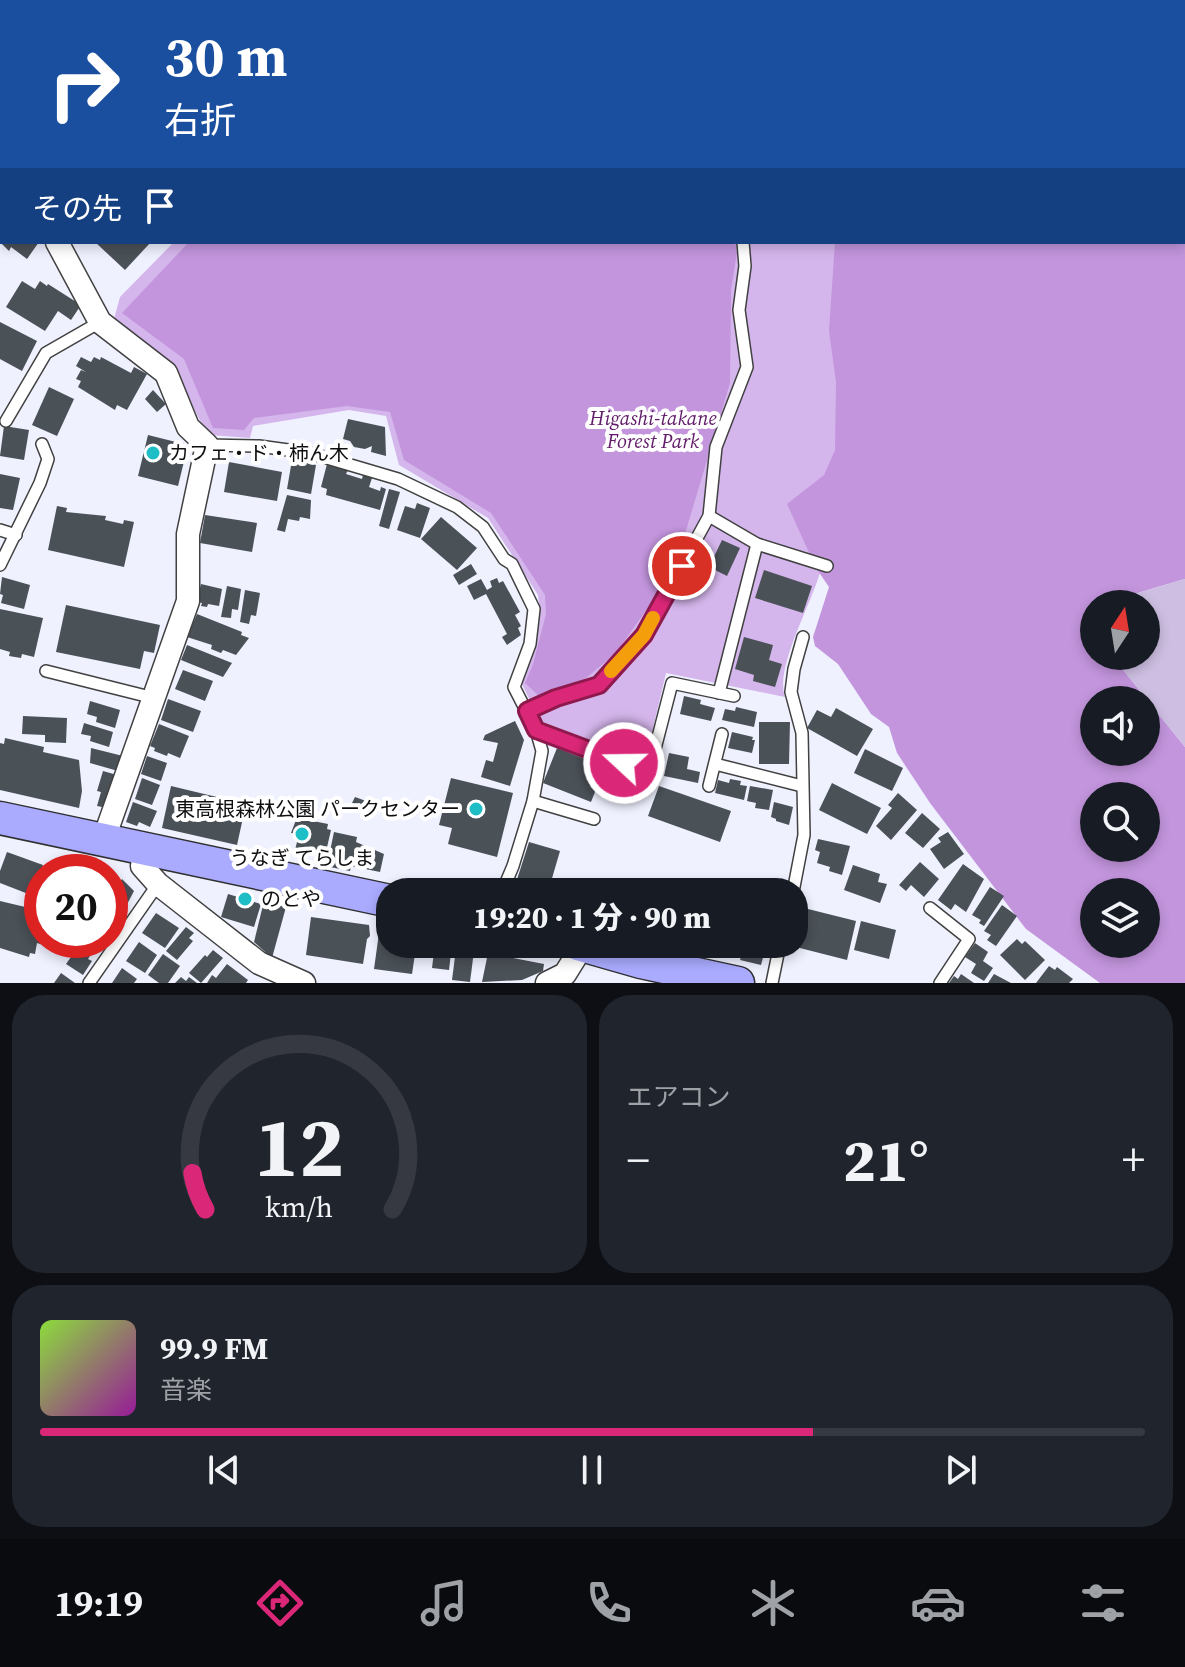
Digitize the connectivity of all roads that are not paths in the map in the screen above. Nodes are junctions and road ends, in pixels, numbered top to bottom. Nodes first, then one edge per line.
1 (58, 244) edge
2 (743, 244) edge
3 (100, 322) junction
4 (6, 421) dead end
5 (42, 444) dead end
6 (207, 445) junction
7 (709, 516) junction
8 (0, 530) edge
9 (16, 535) junction
10 (757, 544) junction
11 (0, 565) edge
12 (827, 566) dead end
13 (803, 637) dead end
14 (46, 671) dead end
15 (719, 693) junction
16 (734, 696) dead end
17 (154, 698) junction
18 (527, 711) junction
19 (536, 730) junction
20 (722, 734) dead end
21 (715, 764) junction
22 (709, 786) dead end
23 (802, 786) junction
24 (533, 801) junction
25 (0, 818) edge
26 (594, 819) dead end
27 (103, 841) junction
28 (145, 849) junction
29 (508, 878) edge
30 (796, 878) edge
31 (158, 884) junction
32 (376, 898) edge
33 (930, 908) dead end
34 (573, 958) edge
35 (608, 958) edge
36 (777, 958) edge
37 (641, 973) edge
38 (89, 983) edge
39 (304, 983) edge
40 (547, 983) edge
41 (738, 983) edge
42 (772, 983) edge
43 (940, 983) edge

1 - 3 street
2 - 7 lane
3 - 4 lane
3 - 6 street
5 - 9 lane
6 - 17 street
6 - 18 lane
7 - 10 lane
7 - 18 lane
8 - 9 lane
9 - 11 lane
10 - 12 lane
10 - 15 lane
13 - 23 lane
14 - 17 lane
15 - 16 lane
15 - 19 lane
17 - 27 street
18 - 19 lane
19 - 24 lane
20 - 21 lane
21 - 22 lane
21 - 23 lane
23 - 30 lane
24 - 26 lane
24 - 29 lane
25 - 27 street
27 - 28 street
28 - 31 street
28 - 32 street
31 - 38 lane
31 - 39 street
33 - 43 lane
34 - 40 street
35 - 37 street
36 - 42 lane
37 - 41 street

